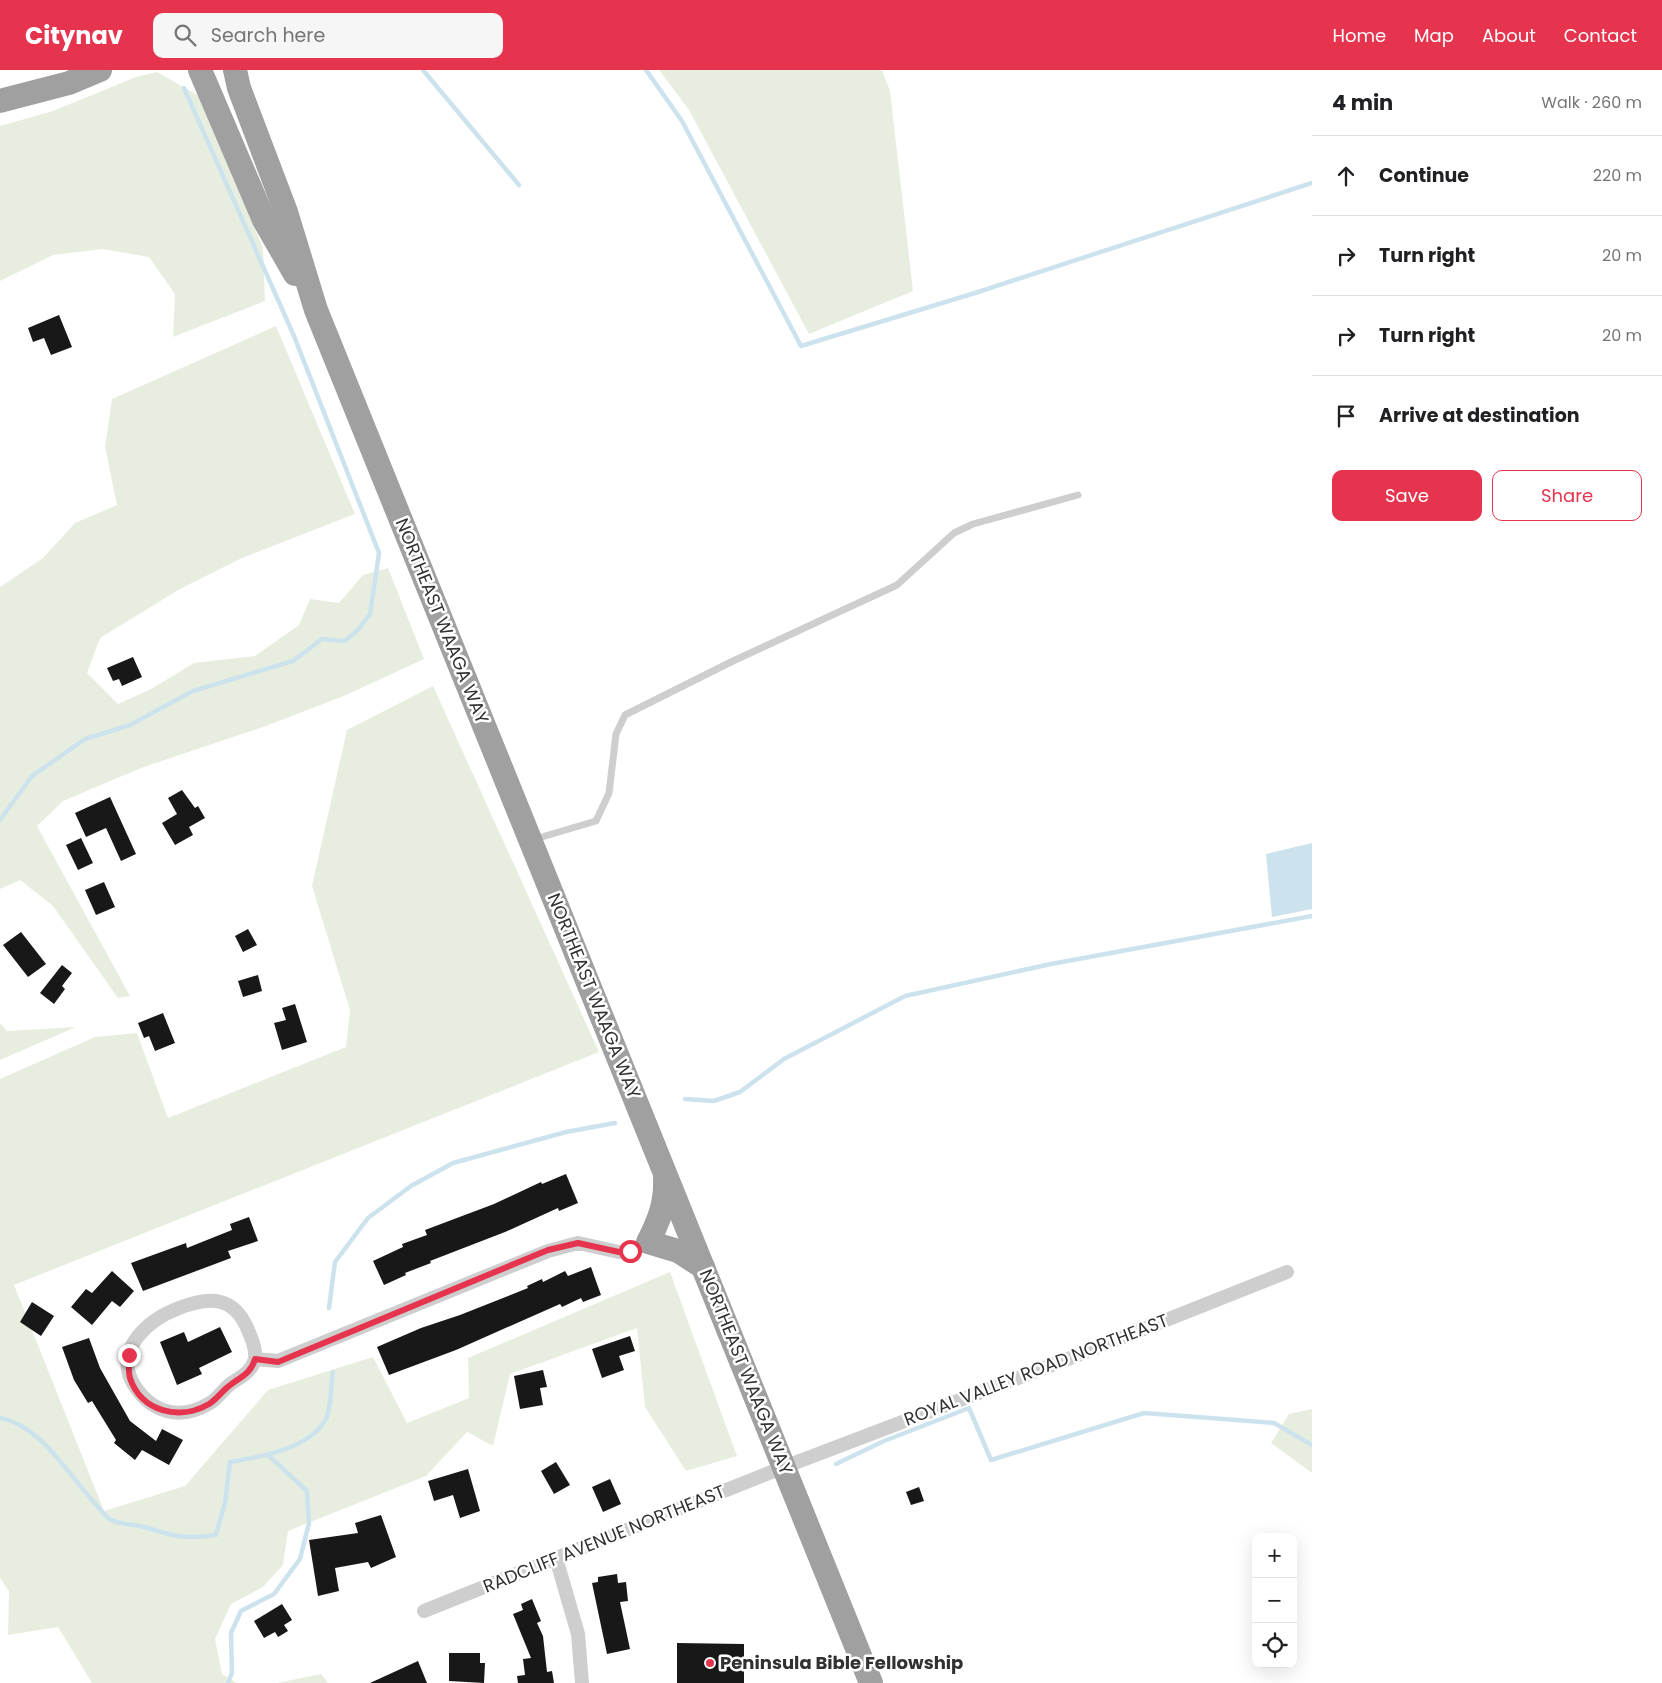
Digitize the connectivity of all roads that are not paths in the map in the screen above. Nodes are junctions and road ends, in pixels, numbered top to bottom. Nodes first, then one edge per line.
1 (60, 70) edge
2 (100, 70) edge
3 (200, 70) edge
4 (235, 76) edge
5 (10, 99) edge
6 (316, 310) junction
7 (1078, 495) dead end
8 (532, 840) junction
9 (665, 1171) junction
10 (648, 1242) junction
11 (703, 1267) junction
12 (1287, 1272) dead end
13 (255, 1359) junction
14 (784, 1467) junction
15 (556, 1558) junction
16 (424, 1611) dead end
17 (582, 1683) edge
18 (871, 1683) edge

1 - 5 highway
2 - 5 highway
3 - 6 highway
4 - 6 highway
6 - 8 highway, NORTHEAST WAAGA WAY
7 - 8 lane
8 - 9 highway, NORTHEAST WAAGA WAY
9 - 10 highway
9 - 11 highway, NORTHEAST WAAGA WAY
10 - 11 highway
10 - 13 street
11 - 14 highway, NORTHEAST WAAGA WAY
12 - 14 street, ROYAL VALLEY ROAD NORTHEAST
13 - 13 street
14 - 15 street, RADCLIFF AVENUE NORTHEAST
14 - 18 highway, NORTHEAST WAAGA WAY
15 - 16 street, RADCLIFF AVENUE NORTHEAST
15 - 17 street

